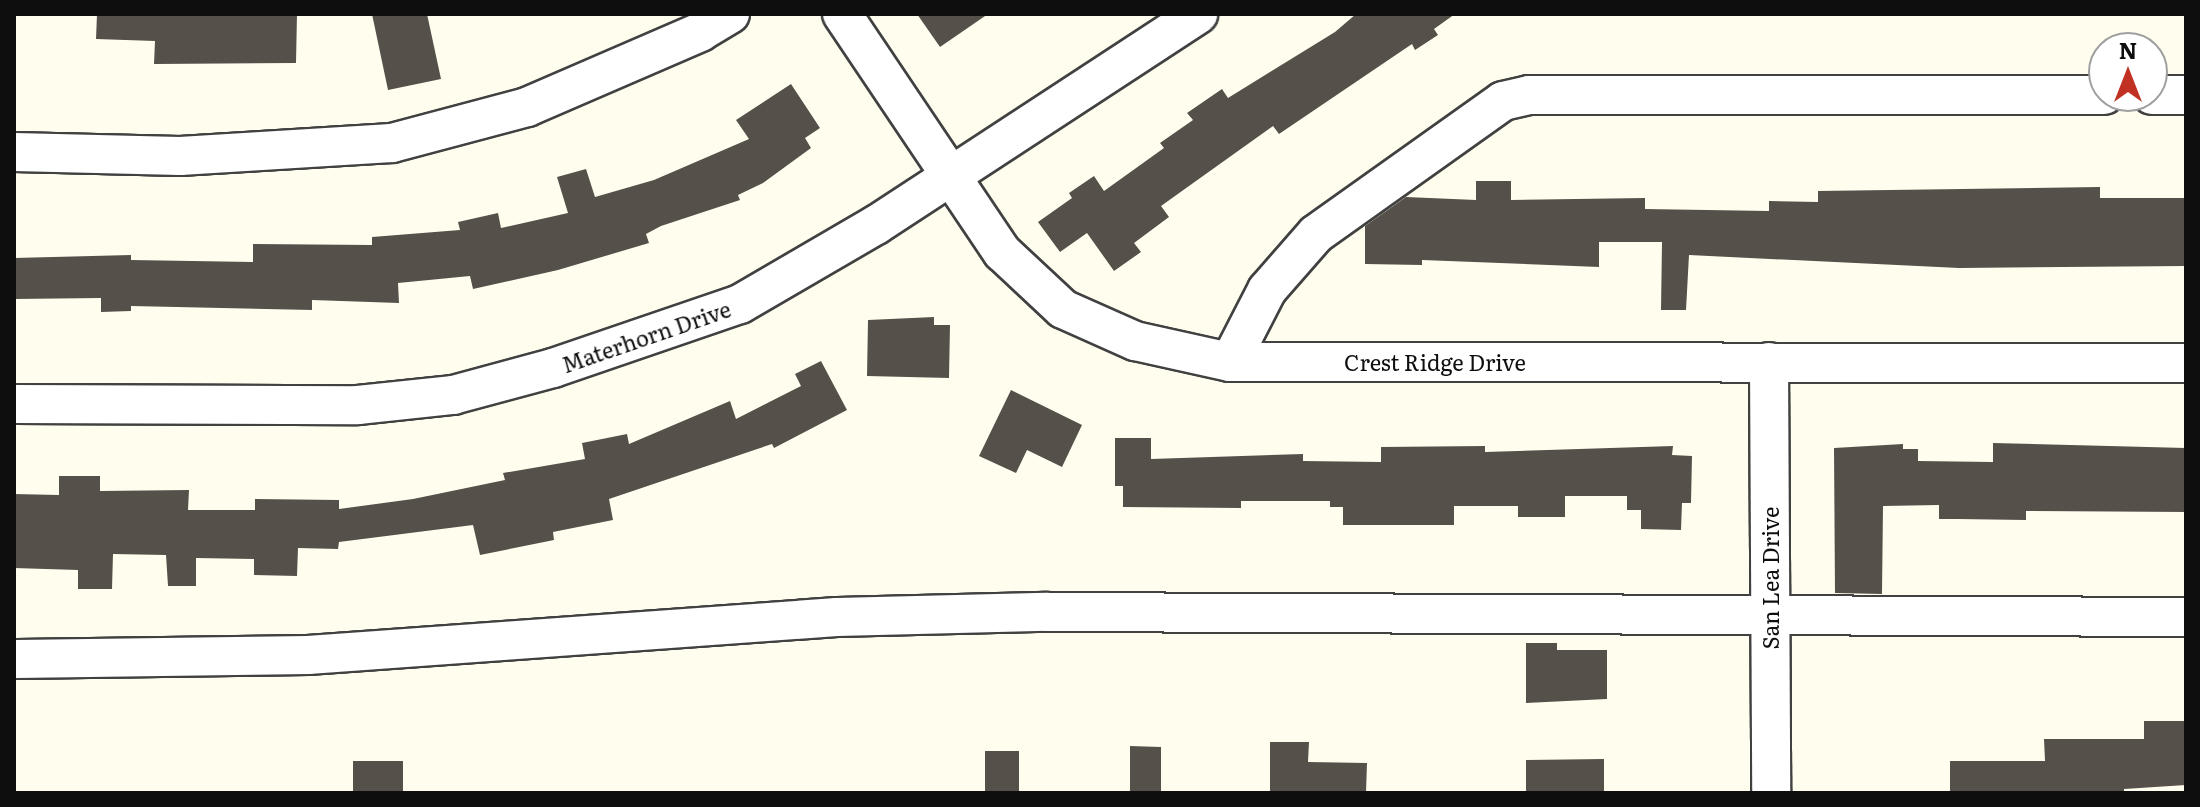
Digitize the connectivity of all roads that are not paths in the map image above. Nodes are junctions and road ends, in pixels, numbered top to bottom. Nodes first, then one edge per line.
1 (730, 14) edge
2 (842, 14) edge
3 (1198, 14) edge
4 (2088, 95) edge
5 (14, 152) edge
6 (950, 178) junction
7 (1230, 362) junction
8 (1769, 362) junction
9 (2186, 363) edge
10 (14, 404) edge
11 (2186, 617) edge
12 (1770, 618) junction
13 (14, 659) edge
14 (1771, 793) edge

1 - 5 street
2 - 6 street, Crest Ridge Drive
3 - 6 street, Materhorn Drive
4 - 7 street
6 - 7 street, Crest Ridge Drive
6 - 10 street, Materhorn Drive
7 - 8 street, Crest Ridge Drive
8 - 9 street, Crest Ridge Drive
8 - 12 street, San Lea Drive
11 - 12 street
12 - 13 street
12 - 14 street, San Lea Drive

